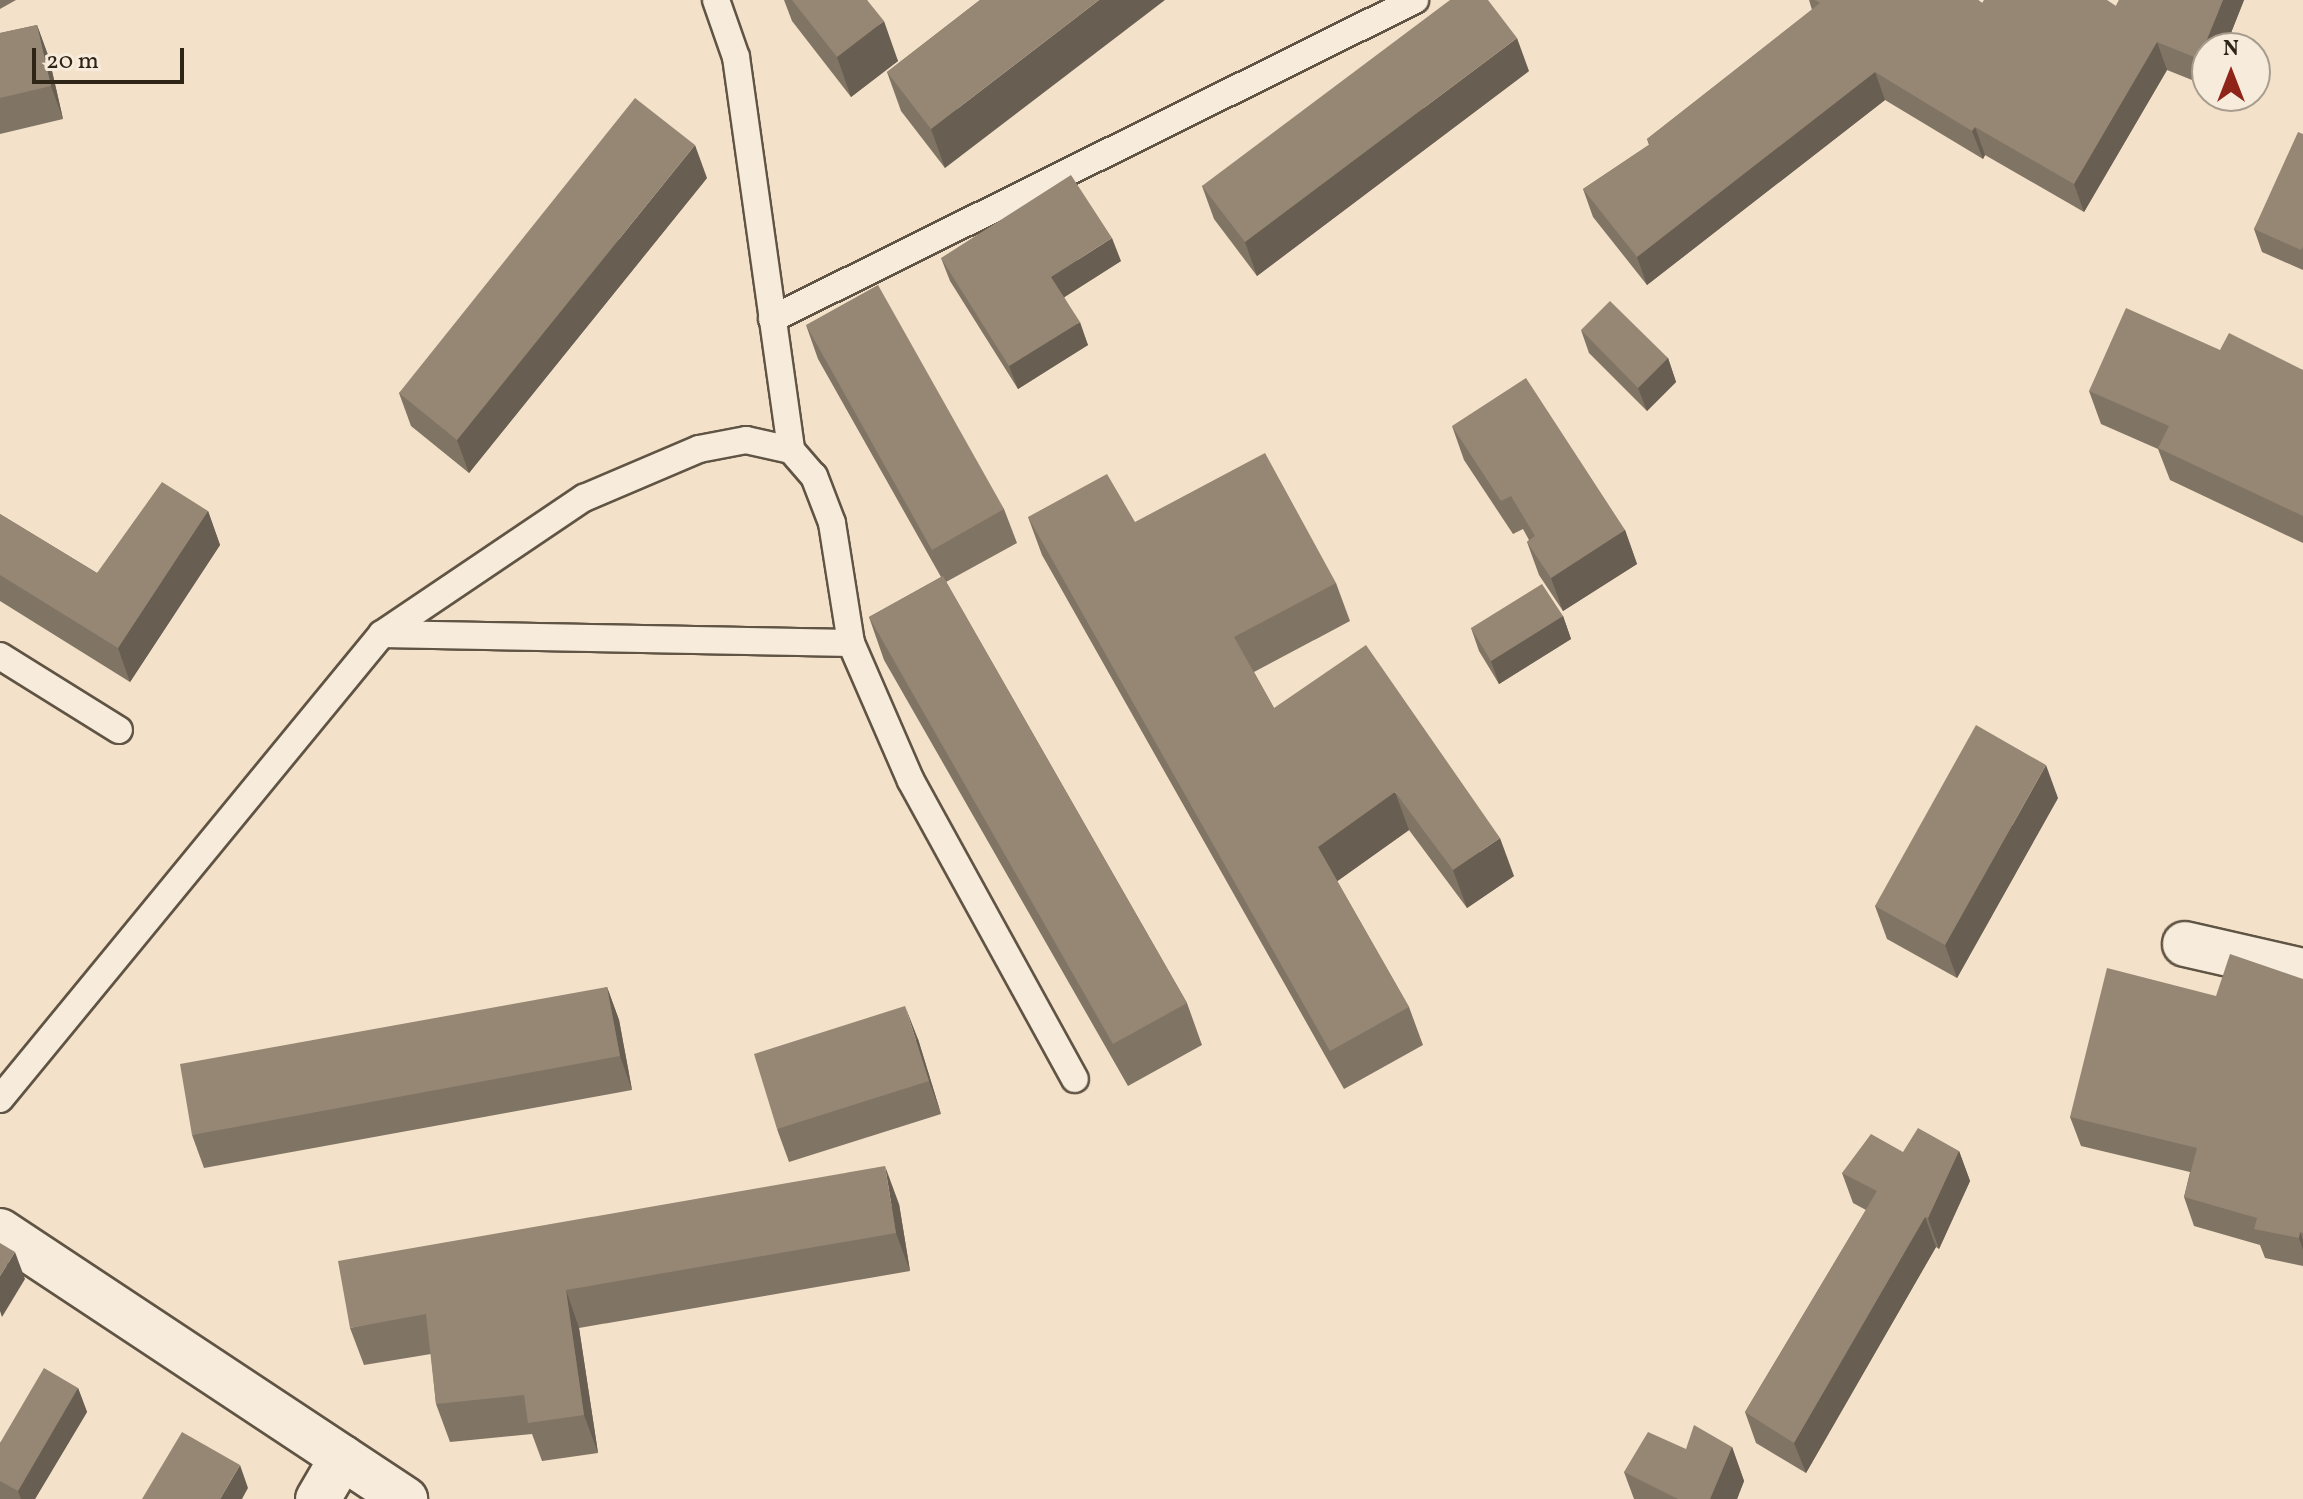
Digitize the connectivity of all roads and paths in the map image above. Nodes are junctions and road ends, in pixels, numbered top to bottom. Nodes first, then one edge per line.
1 (716, 0) edge
2 (1415, 0) edge
3 (772, 319) junction
4 (791, 450) junction
5 (382, 634) junction
6 (851, 643) junction
7 (0, 656) edge
8 (119, 730) dead end
9 (2185, 944) dead end
10 (2303, 971) edge
11 (1075, 1079) dead end
12 (0, 1099) edge
13 (0, 1231) edge
14 (342, 1458) junction
15 (318, 1499) edge
16 (405, 1499) edge

1 - 3 lane
2 - 3 lane
3 - 4 lane
4 - 5 lane
4 - 6 lane
5 - 6 lane
5 - 12 lane
6 - 11 lane
7 - 8 lane
9 - 10 street
13 - 14 street
14 - 15 street
14 - 16 street

